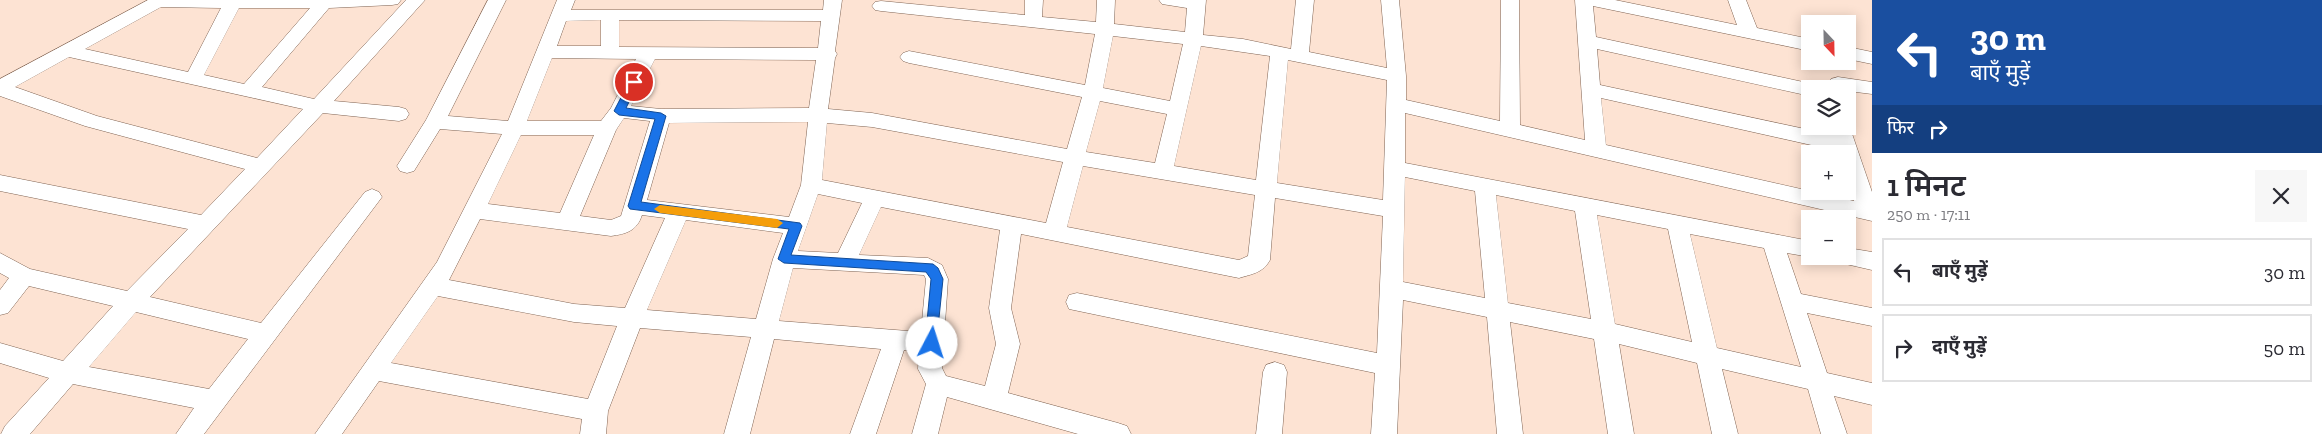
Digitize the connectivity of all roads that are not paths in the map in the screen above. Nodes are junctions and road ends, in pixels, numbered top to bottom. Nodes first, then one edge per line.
1 (392, 0) edge
2 (416, 0) edge
3 (496, 0) edge
4 (1034, 0) edge
5 (1106, 0) edge
6 (1168, 0) edge
7 (1305, 0) edge
8 (1390, 0) edge
9 (1510, 0) edge
10 (1584, 0) edge
11 (1588, 0) edge
12 (1737, 0) edge
13 (159, 1) edge
14 (233, 1) edge
15 (327, 1) edge
16 (1196, 2) edge
17 (882, 6) dead end
18 (706, 7) edge
19 (562, 8) edge
20 (832, 8) edge
21 (969, 8) edge
22 (610, 14) junction
23 (1033, 22) junction
24 (1105, 29) junction
25 (1749, 32) junction
26 (1193, 40) junction
27 (1589, 41) junction
28 (1801, 43) edge
29 (67, 51) junction
30 (545, 52) junction
31 (610, 52) junction
32 (649, 52) junction
33 (828, 54) junction
34 (1289, 55) junction
35 (1856, 55) edge
36 (909, 57) dead end
37 (1872, 58) edge
38 (1397, 76) junction
39 (193, 79) junction
40 (1856, 86) edge
41 (0, 88) edge
42 (1801, 88) edge
43 (1872, 88) edge
44 (1592, 90) junction
45 (248, 91) junction
46 (1093, 91) junction
47 (1396, 104) junction
48 (318, 106) junction
49 (1176, 109) junction
50 (619, 111) junction
51 (398, 114) dead end
52 (818, 115) junction
53 (661, 116) junction
54 (435, 122) junction
55 (516, 128) junction
56 (607, 128) junction
57 (1801, 128) edge
58 (1510, 130) junction
59 (1842, 135) edge
60 (1596, 149) junction
61 (1074, 158) junction
62 (261, 166) junction
63 (407, 166) dead end
64 (1395, 168) junction
65 (1163, 172) junction
66 (0, 182) edge
67 (811, 185) junction
68 (1485, 186) junction
69 (1268, 188) junction
70 (372, 197) dead end
71 (875, 198) junction
72 (1586, 205) junction
73 (634, 206) junction
74 (475, 210) junction
75 (1394, 210) junction
76 (679, 211) junction
77 (1870, 212) edge
78 (567, 222) junction
79 (1677, 223) junction
80 (205, 224) junction
81 (1011, 225) junction
82 (796, 226) junction
83 (1054, 234) junction
84 (1773, 242) junction
85 (1801, 247) edge
86 (1856, 258) edge
87 (784, 259) junction
88 (0, 262) edge
89 (845, 262) junction
90 (1872, 262) edge
91 (24, 276) junction
92 (432, 286) junction
93 (1392, 289) junction
94 (1792, 301) junction
95 (131, 302) junction
96 (1077, 302) dead end
97 (0, 306) edge
98 (1498, 310) junction
99 (1872, 317) edge
100 (632, 318) junction
101 (765, 329) junction
102 (1604, 331) junction
103 (266, 334) junction
104 (896, 340) junction
105 (932, 343) junction
106 (0, 353) edge
107 (1708, 356) junction
108 (1388, 365) junction
109 (373, 370) junction
110 (1275, 372) dead end
111 (68, 373) junction
112 (1819, 382) junction
113 (938, 384) junction
114 (1872, 394) edge
115 (994, 400) junction
116 (215, 401) junction
117 (595, 423) edge
118 (14, 434) edge
119 (189, 434) edge
120 (328, 434) edge
121 (737, 434) edge
122 (863, 434) edge
123 (925, 434) edge
124 (1118, 434) edge
125 (1269, 434) edge
126 (1384, 434) edge
127 (1510, 434) edge
128 (1621, 434) edge
129 (1725, 434) edge
130 (1834, 434) edge

1 - 15 street
2 - 48 street
3 - 54 street
4 - 23 street
5 - 24 street
6 - 16 street
7 - 34 street
8 - 38 street
9 - 58 street
10 - 27 street
11 - 25 street
12 - 25 street
13 - 14 street
13 - 29 street
14 - 15 street
14 - 39 street
15 - 45 street
16 - 26 street
17 - 21 street
18 - 20 street
18 - 22 street
19 - 22 street
19 - 30 street
20 - 33 street
21 - 23 street
22 - 31 street
23 - 24 street
24 - 26 street
24 - 46 street
25 - 28 street
26 - 34 street
26 - 49 street
27 - 42 street
27 - 44 street
29 - 39 street
29 - 41 street
30 - 31 street
30 - 55 street
31 - 32 street
32 - 33 street
32 - 50 street
33 - 52 street
34 - 38 street
34 - 69 street
35 - 37 street
36 - 46 street
38 - 47 street
39 - 45 street
40 - 43 street
41 - 62 street
44 - 57 street
44 - 60 street
45 - 48 street
46 - 49 street
46 - 61 street
47 - 58 street
47 - 64 street
48 - 51 street
48 - 62 street
49 - 65 street
50 - 53 street
50 - 56 street
52 - 53 street
52 - 61 street
52 - 67 street
53 - 73 street
54 - 55 street
54 - 63 street
55 - 56 street
55 - 74 street
56 - 78 street
58 - 60 street
59 - 77 street
60 - 77 street
61 - 65 street
61 - 83 street
62 - 80 street
64 - 68 street
64 - 75 street
65 - 69 street
66 - 80 street
67 - 71 street
67 - 82 street
68 - 72 street
68 - 98 street
69 - 75 street
69 - 83 street
70 - 103 street
71 - 81 street
71 - 89 street
72 - 79 street
72 - 102 street
73 - 76 street
73 - 78 street
74 - 78 street
74 - 92 street
75 - 93 street
76 - 82 street
76 - 100 street
79 - 84 street
79 - 107 street
80 - 95 street
81 - 83 street
81 - 115 street
82 - 87 street
84 - 85 street
84 - 94 street
86 - 90 street
87 - 89 street
87 - 101 street
88 - 91 street
89 - 105 street
91 - 95 street
91 - 97 street
92 - 100 street
92 - 109 street
93 - 98 street
93 - 108 street
94 - 99 street
94 - 112 street
95 - 103 street
95 - 111 street
96 - 108 street
98 - 102 street
98 - 127 street
100 - 101 street
100 - 117 street
101 - 104 street
101 - 121 street
102 - 107 street
102 - 128 street
103 - 116 street
104 - 105 street
104 - 122 street
105 - 113 street
106 - 111 street
107 - 112 street
107 - 129 street
108 - 126 street
109 - 117 street
109 - 120 street
110 - 125 street
111 - 116 street
111 - 118 street
112 - 114 street
112 - 130 street
113 - 115 street
113 - 123 street
115 - 124 street
116 - 119 street

